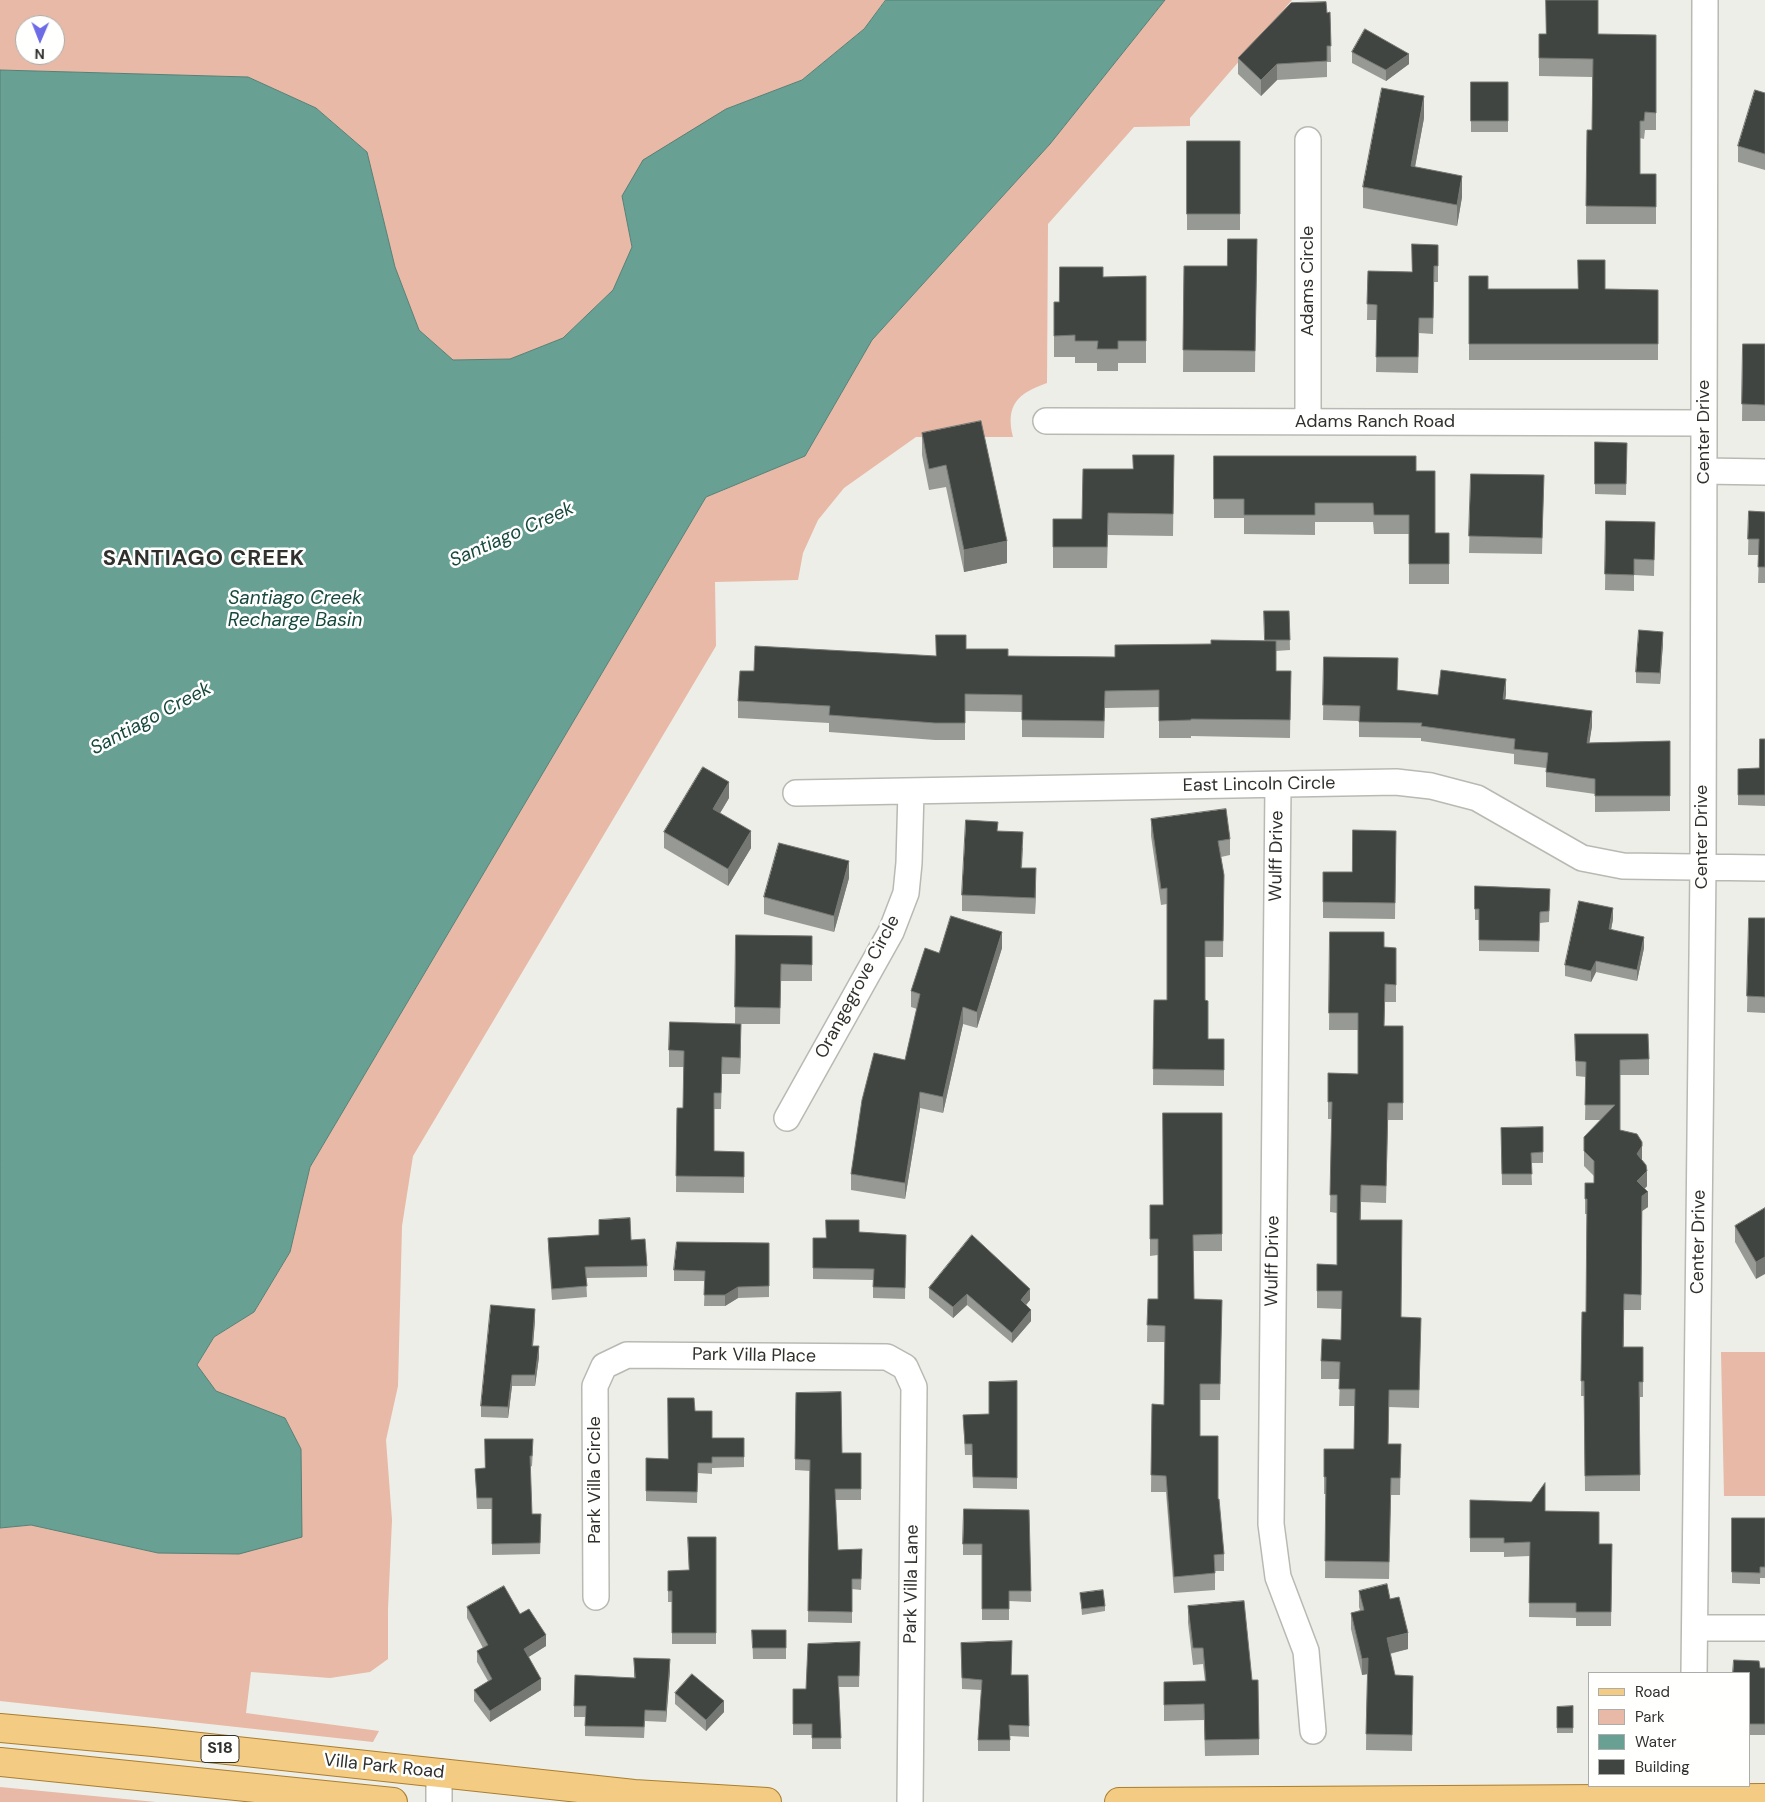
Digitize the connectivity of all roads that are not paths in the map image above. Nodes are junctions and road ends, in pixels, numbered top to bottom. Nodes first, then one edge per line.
1 (1705, 0) edge
2 (1308, 140) dead end
3 (1046, 421) dead end
4 (1308, 422) junction
5 (1704, 423) junction
6 (1704, 471) junction
7 (1765, 472) edge
8 (1278, 785) junction
9 (911, 791) junction
10 (796, 793) dead end
11 (1702, 868) junction
12 (1765, 868) edge
13 (787, 1118) dead end
14 (604, 1366) joint
15 (905, 1367) joint
16 (596, 1597) dead end
17 (1695, 1628) junction
18 (1765, 1628) edge
19 (1694, 1672) edge
20 (0, 1728) edge
21 (1313, 1731) dead end
22 (0, 1762) edge
23 (439, 1772) junction
24 (1693, 1795) edge
25 (1765, 1798) edge
26 (1443, 1801) edge
27 (393, 1802) edge
28 (439, 1802) edge
29 (767, 1802) edge
30 (910, 1802) edge
31 (1119, 1802) edge

1 - 5 street, Center Drive
2 - 4 street, Adams Circle
3 - 4 street, Adams Ranch Road
4 - 5 street, Adams Ranch Road
5 - 6 street, Center Drive
6 - 7 street
6 - 11 street, Center Drive
8 - 9 street, East Lincoln Circle
8 - 11 street, East Lincoln Circle
8 - 21 street, Wulff Drive
9 - 10 street, East Lincoln Circle
9 - 13 street, Orangegrove Circle
11 - 12 street, East Lincoln Circle
11 - 17 street, Center Drive
14 - 15 street, Park Villa Place
14 - 16 street, Park Villa Circle
15 - 30 street, Park Villa Lane
17 - 18 street
17 - 19 street, Center Drive
20 - 23 main road, Villa Park Road / S18
22 - 27 main road, Villa Park Road / S18
23 - 28 street
23 - 29 main road, Villa Park Road / S18
24 - 25 main road
24 - 26 main road
26 - 31 main road

